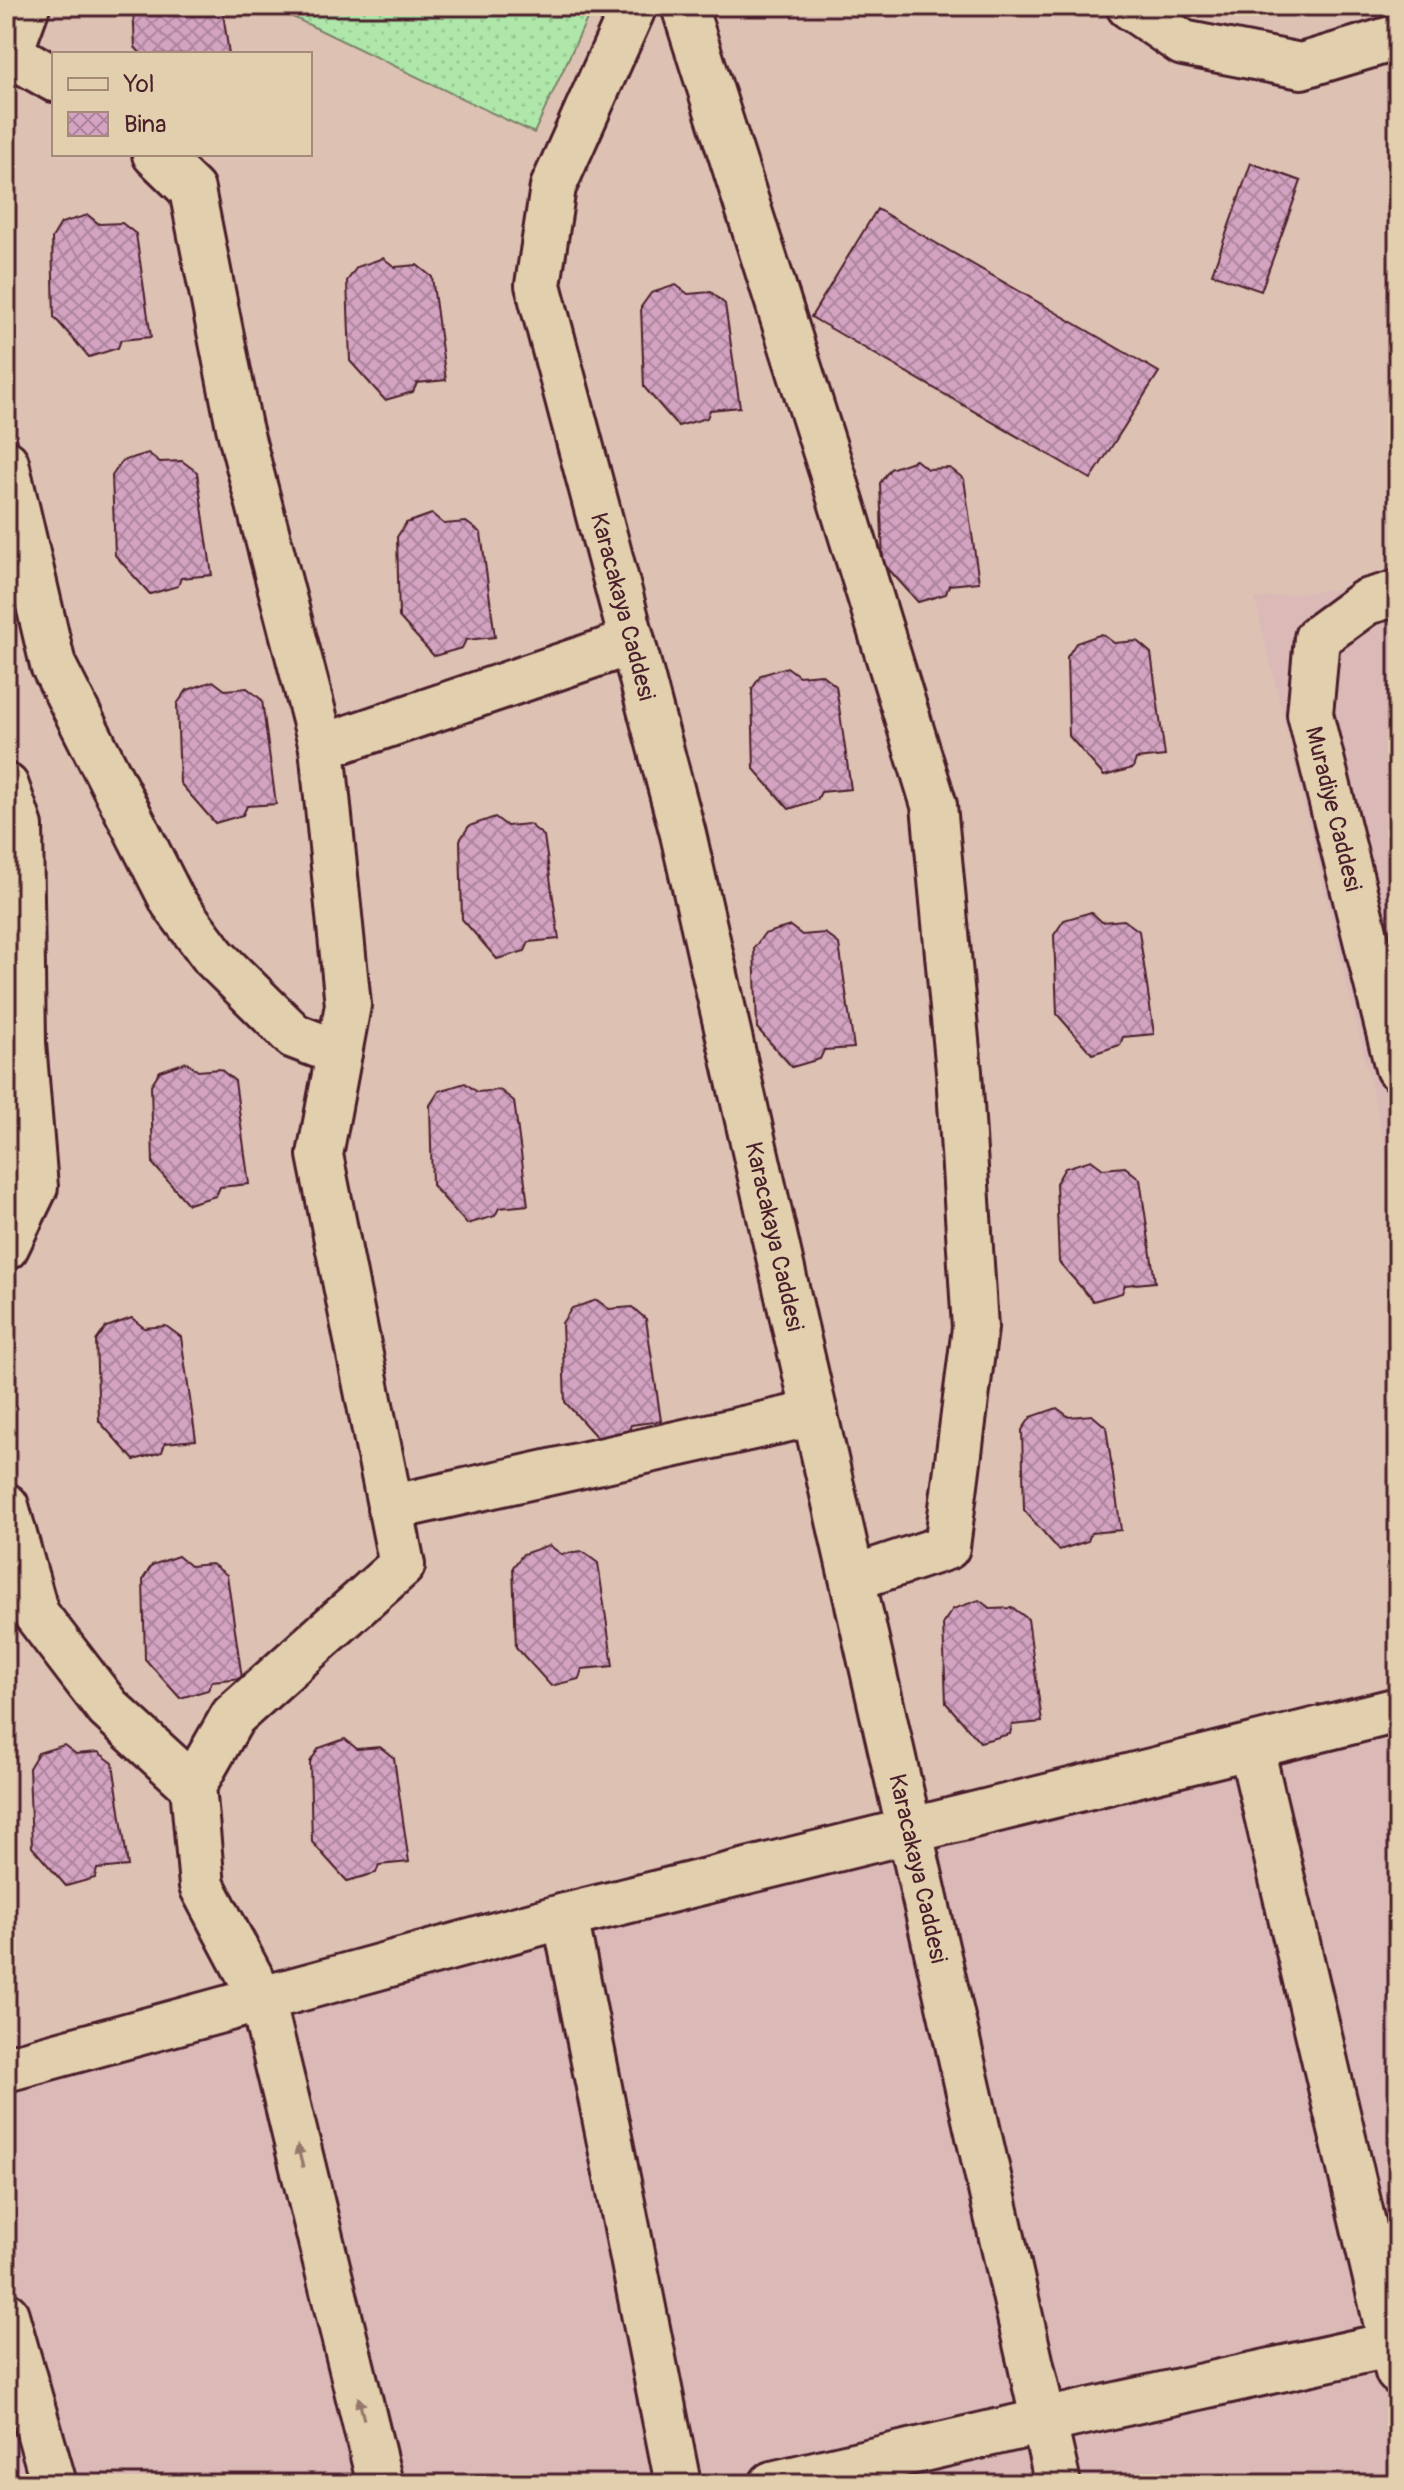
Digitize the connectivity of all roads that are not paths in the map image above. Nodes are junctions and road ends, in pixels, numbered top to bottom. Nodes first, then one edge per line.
1 (27, 6) edge
2 (634, 6) edge
3 (684, 6) edge
4 (1129, 6) edge
5 (1398, 37) edge
6 (7, 58) edge
7 (52, 78) edge
8 (157, 156) edge
9 (6, 463) edge
10 (1398, 593) edge
11 (632, 642) junction
12 (322, 747) junction
13 (6, 786) edge
14 (339, 1053) junction
15 (1398, 1068) edge
16 (6, 1247) edge
17 (815, 1413) junction
18 (6, 1506) edge
19 (390, 1508) junction
20 (853, 1578) junction
21 (1398, 1710) edge
22 (1251, 1747) junction
23 (193, 1786) junction
24 (910, 1832) junction
25 (565, 1916) junction
26 (262, 1999) junction
27 (6, 2069) edge
28 (6, 2315) edge
29 (1396, 2353) edge
30 (1044, 2421) junction
31 (790, 2482) edge
32 (54, 2484) edge
33 (380, 2484) edge
34 (678, 2484) edge
35 (1058, 2484) edge

1 - 6 street
2 - 11 street, Karacakaya Caddesi
3 - 20 street
4 - 5 street
6 - 7 street
8 - 12 street
9 - 14 street
10 - 15 street, Muradiye Caddesi
11 - 12 street
11 - 17 street, Karacakaya Caddesi
12 - 14 street
13 - 16 street
14 - 19 street
17 - 19 street
17 - 20 street, Karacakaya Caddesi
18 - 23 street
19 - 23 street
20 - 24 street, Karacakaya Caddesi
21 - 22 street
22 - 24 street
22 - 29 street
23 - 26 street
24 - 25 street
24 - 30 street, Karacakaya Caddesi
25 - 26 street
25 - 34 street
26 - 27 street
33 -> 26 street
28 - 32 street
29 - 30 street
30 - 31 street
30 - 35 street, Karacakaya Caddesi

